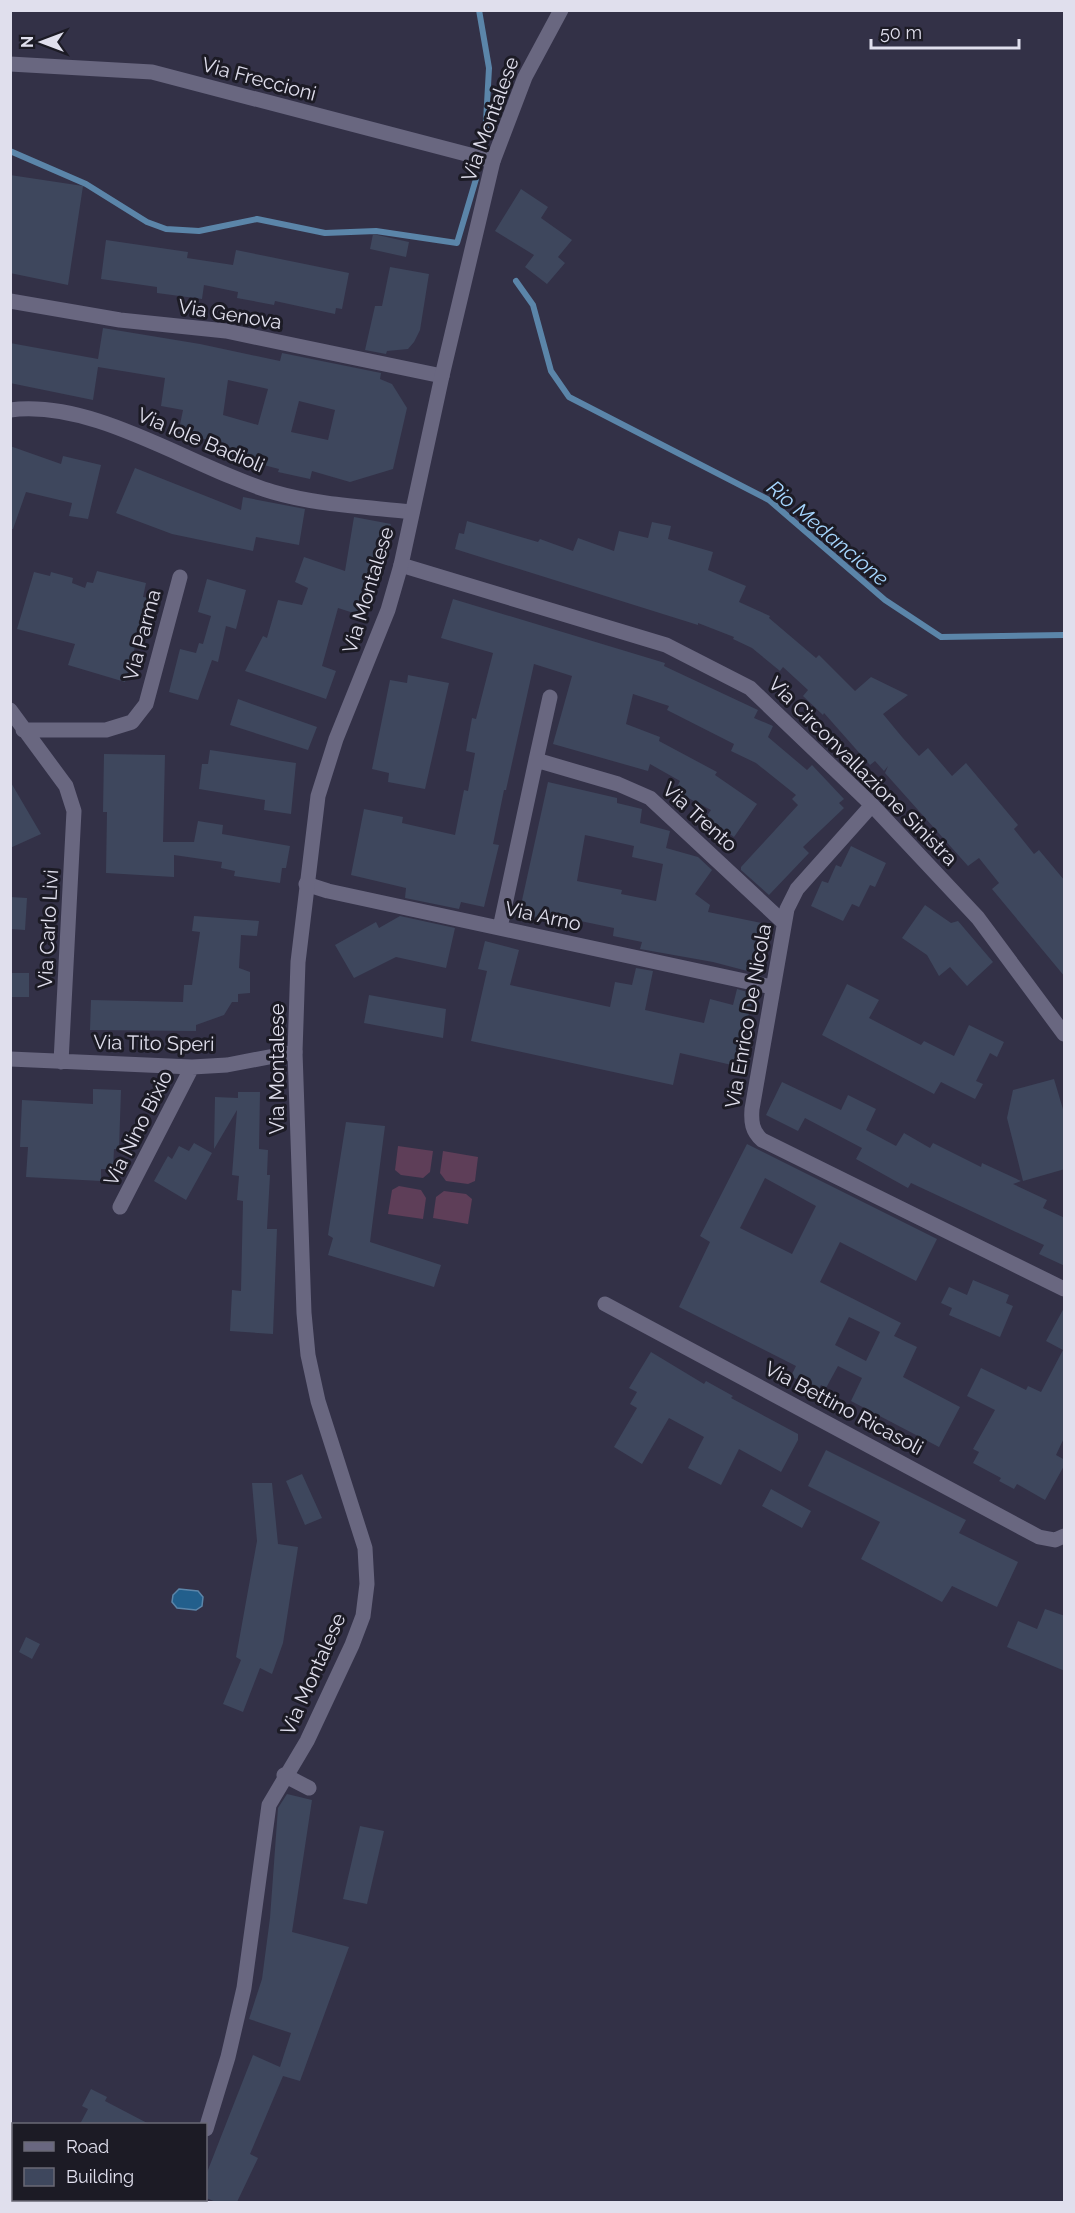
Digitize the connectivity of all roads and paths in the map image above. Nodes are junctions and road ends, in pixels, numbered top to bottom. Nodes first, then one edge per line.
1 (561, 10) edge
2 (10, 64) edge
3 (493, 161) junction
4 (10, 301) edge
5 (442, 376) junction
6 (10, 410) edge
7 (412, 512) junction
8 (401, 565) junction
9 (180, 577) dead end
10 (550, 697) dead end
11 (10, 710) edge
12 (23, 729) junction
13 (536, 760) junction
14 (872, 804) junction
15 (306, 884) junction
16 (784, 923) junction
17 (500, 928) junction
18 (772, 987) junction
19 (1065, 1034) edge
20 (295, 1052) junction
21 (10, 1059) edge
22 (61, 1062) junction
23 (192, 1067) junction
24 (120, 1207) dead end
25 (1065, 1289) edge
26 (605, 1304) dead end
27 (1065, 1536) edge
28 (284, 1775) junction
29 (309, 1788) dead end
30 (207, 2126) edge

1 - 3 street, Via Montalese
2 - 3 street, Via Freccioni
3 - 5 street, Via Montalese
4 - 5 street, Via Genova
5 - 7 street, Via Montalese
6 - 7 street, Via Iole Badioli
7 - 8 street, Via Montalese
8 - 14 street, Via Circonvallazione Sinistra
8 - 15 street, Via Montalese
9 - 12 street, Via Parma
10 - 13 street
11 - 12 street
12 - 22 street, Via Carlo Livi
13 - 16 street, Via Trento
13 - 17 street
14 - 16 street, Via Enrico De Nicola
14 - 19 street, Via Circonvallazione Sinistra
15 - 17 street, Via Arno
15 - 20 street, Via Montalese
16 - 18 street, Via Enrico De Nicola
17 - 18 street, Via Arno
18 - 25 street, Via Enrico De Nicola
20 - 23 street, Via Tito Speri
20 - 28 street, Via Montalese
21 - 22 street, Via Tito Speri
22 - 23 street, Via Tito Speri
23 - 24 street, Via Nino Bixio
26 - 27 street, Via Bettino Ricasoli
28 - 29 street
28 - 30 street, Via Montalese

